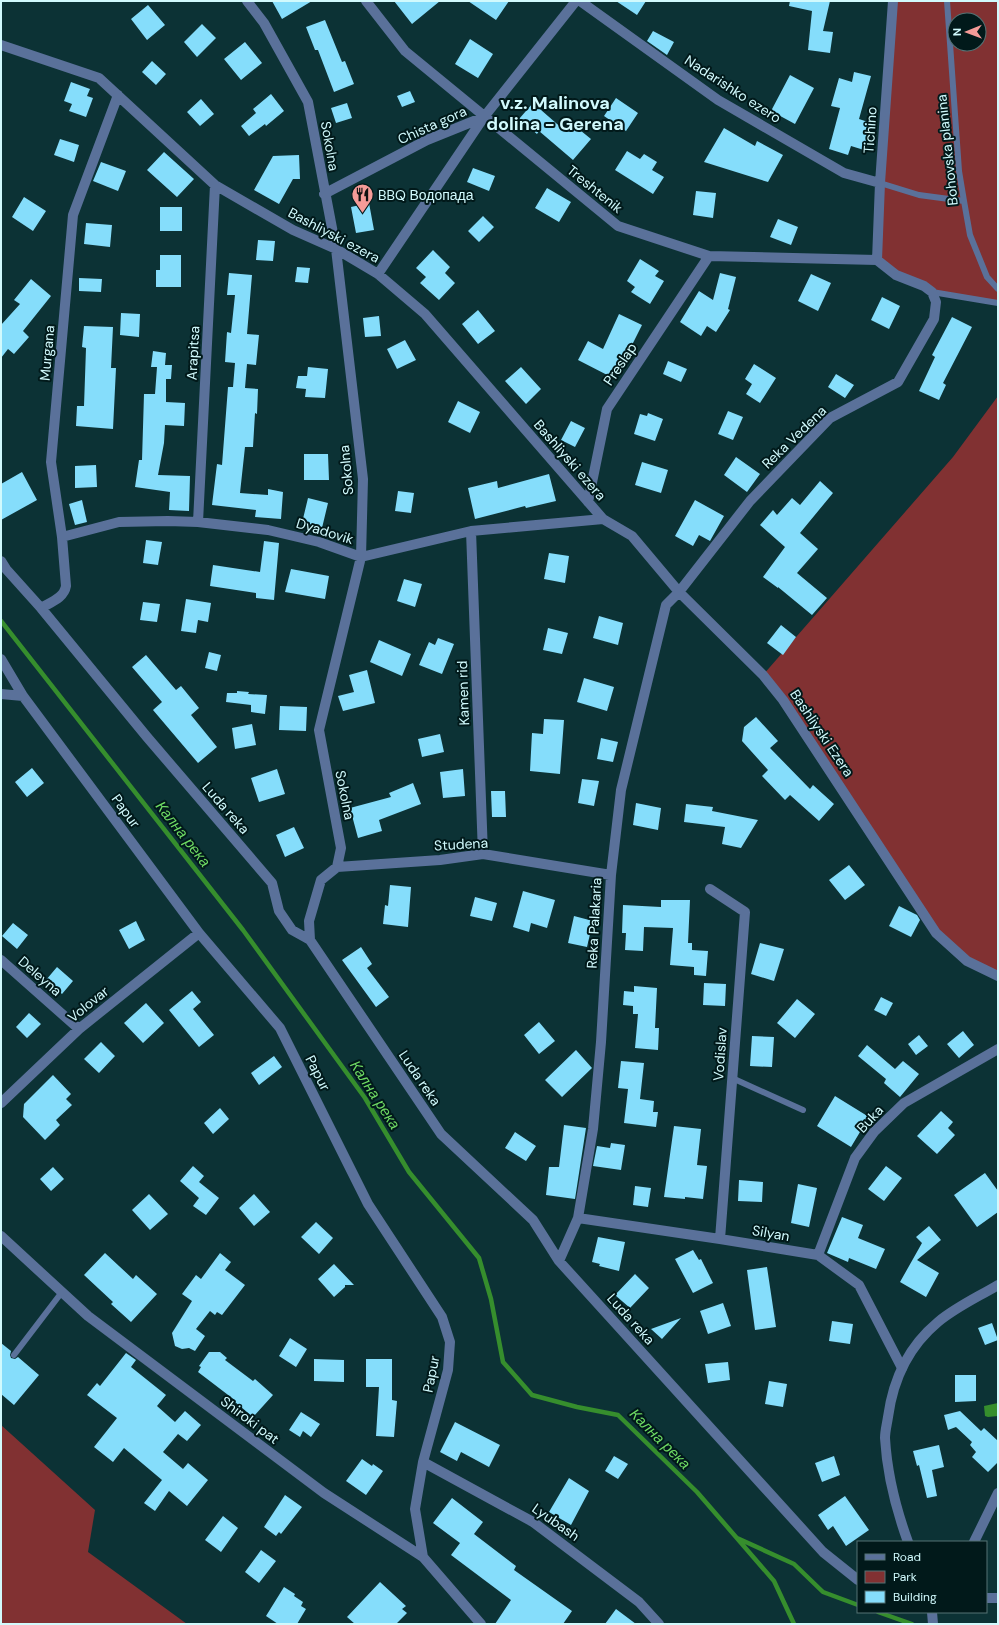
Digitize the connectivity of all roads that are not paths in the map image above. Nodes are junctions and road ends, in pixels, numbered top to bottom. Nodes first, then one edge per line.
1 (247, 1) edge
2 (366, 1) edge
3 (576, 1) edge
4 (580, 1) edge
5 (893, 1) edge
6 (948, 1) edge
7 (1, 45) edge
8 (118, 95) junction
9 (484, 117) junction
10 (880, 183) junction
11 (215, 185) junction
12 (324, 194) junction
13 (964, 201) junction
14 (336, 249) junction
15 (709, 256) junction
16 (877, 260) junction
17 (378, 274) junction
18 (998, 289) edge
19 (932, 292) junction
20 (998, 303) edge
21 (588, 502) junction
22 (603, 519) junction
23 (198, 522) junction
24 (471, 531) junction
25 (62, 537) junction
26 (361, 557) junction
27 (1, 561) edge
28 (679, 592) junction
29 (41, 608) junction
30 (1, 659) edge
31 (1, 694) edge
32 (23, 696) junction
33 (483, 854) junction
34 (337, 867) junction
35 (611, 875) junction
36 (710, 889) dead end
37 (199, 933) junction
38 (310, 940) junction
39 (1, 960) edge
40 (998, 976) edge
41 (79, 1029) junction
42 (998, 1049) edge
43 (732, 1078) junction
44 (1, 1103) edge
45 (803, 1110) dead end
46 (578, 1218) junction
47 (1, 1236) edge
48 (720, 1239) junction
49 (818, 1255) junction
50 (559, 1261) junction
51 (998, 1285) edge
52 (62, 1292) junction
53 (14, 1355) dead end
54 (902, 1368) junction
55 (423, 1462) junction
56 (998, 1493) edge
57 (908, 1541) edge
58 (974, 1541) edge
59 (424, 1557) junction
60 (857, 1579) edge
61 (987, 1598) edge
62 (998, 1598) edge
63 (932, 1613) edge
64 (481, 1624) edge
65 (659, 1624) edge
66 (934, 1624) edge

1 - 12 street, Sokolna
2 - 9 street, Treshtenik
3 - 9 street, Chista gora
4 - 10 street, Nadarishko ezero
5 - 10 street, Tichino
6 - 13 lane, Bohovska planina
7 - 8 street, Bashliyski ezera
8 - 11 street, Bashliyski ezera
8 - 25 street, Murgana
9 - 12 street, Chista gora
9 - 15 street, Treshtenik
9 - 17 street
10 - 13 lane
10 - 16 street, Tichino
11 - 14 street, Bashliyski ezera
11 - 23 street, Arapitsa
12 - 14 street, Sokolna
13 - 18 lane, Bohovska planina
14 - 17 street, Bashliyski ezera
14 - 26 street, Sokolna
15 - 16 street, Treshtenik
15 - 21 street, Preslap
16 - 19 street
17 - 21 street, Bashliyski ezera
19 - 20 lane
19 - 28 street, Reka Vedena
21 - 22 street, Bashliyski ezera
22 - 24 street, Dyadovik
22 - 28 street, Bashliyski Ezera
23 - 25 street, Dyadovik
23 - 26 street, Dyadovik
24 - 26 street, Dyadovik
24 - 33 street, Kamen rid
25 - 29 street, Murgana
26 - 34 street, Sokolna
27 - 29 street, Luda reka
28 - 35 street, Reka Palakaria
28 - 40 street, Bashliyski Ezera
29 - 38 street, Luda reka
30 - 32 street, Papur
31 - 32 street
32 - 37 street, Papur
33 - 34 street, Studena
33 - 35 street, Studena
34 - 38 street
35 - 46 street, Reka Palakaria
36 - 43 street, Vodislav
37 - 41 street, Volovar
37 - 55 street, Papur
38 - 50 street, Luda reka
39 - 41 street, Deleyna
41 - 44 street, Volovar
42 - 49 street, Buka
43 - 45 lane
43 - 48 street, Vodislav
46 - 48 street, Silyan
46 - 50 street, Reka Palakaria
47 - 52 street, Shiroki pat
48 - 49 street, Silyan
49 - 54 street, Silyan
50 - 60 street, Luda reka
51 - 54 street
52 - 53 lane
52 - 59 street, Shiroki pat
54 - 57 street
55 - 59 street, Papur
55 - 65 street, Lyubash
56 - 58 street
59 - 64 street, Shiroki pat
61 - 62 street
63 - 66 street

